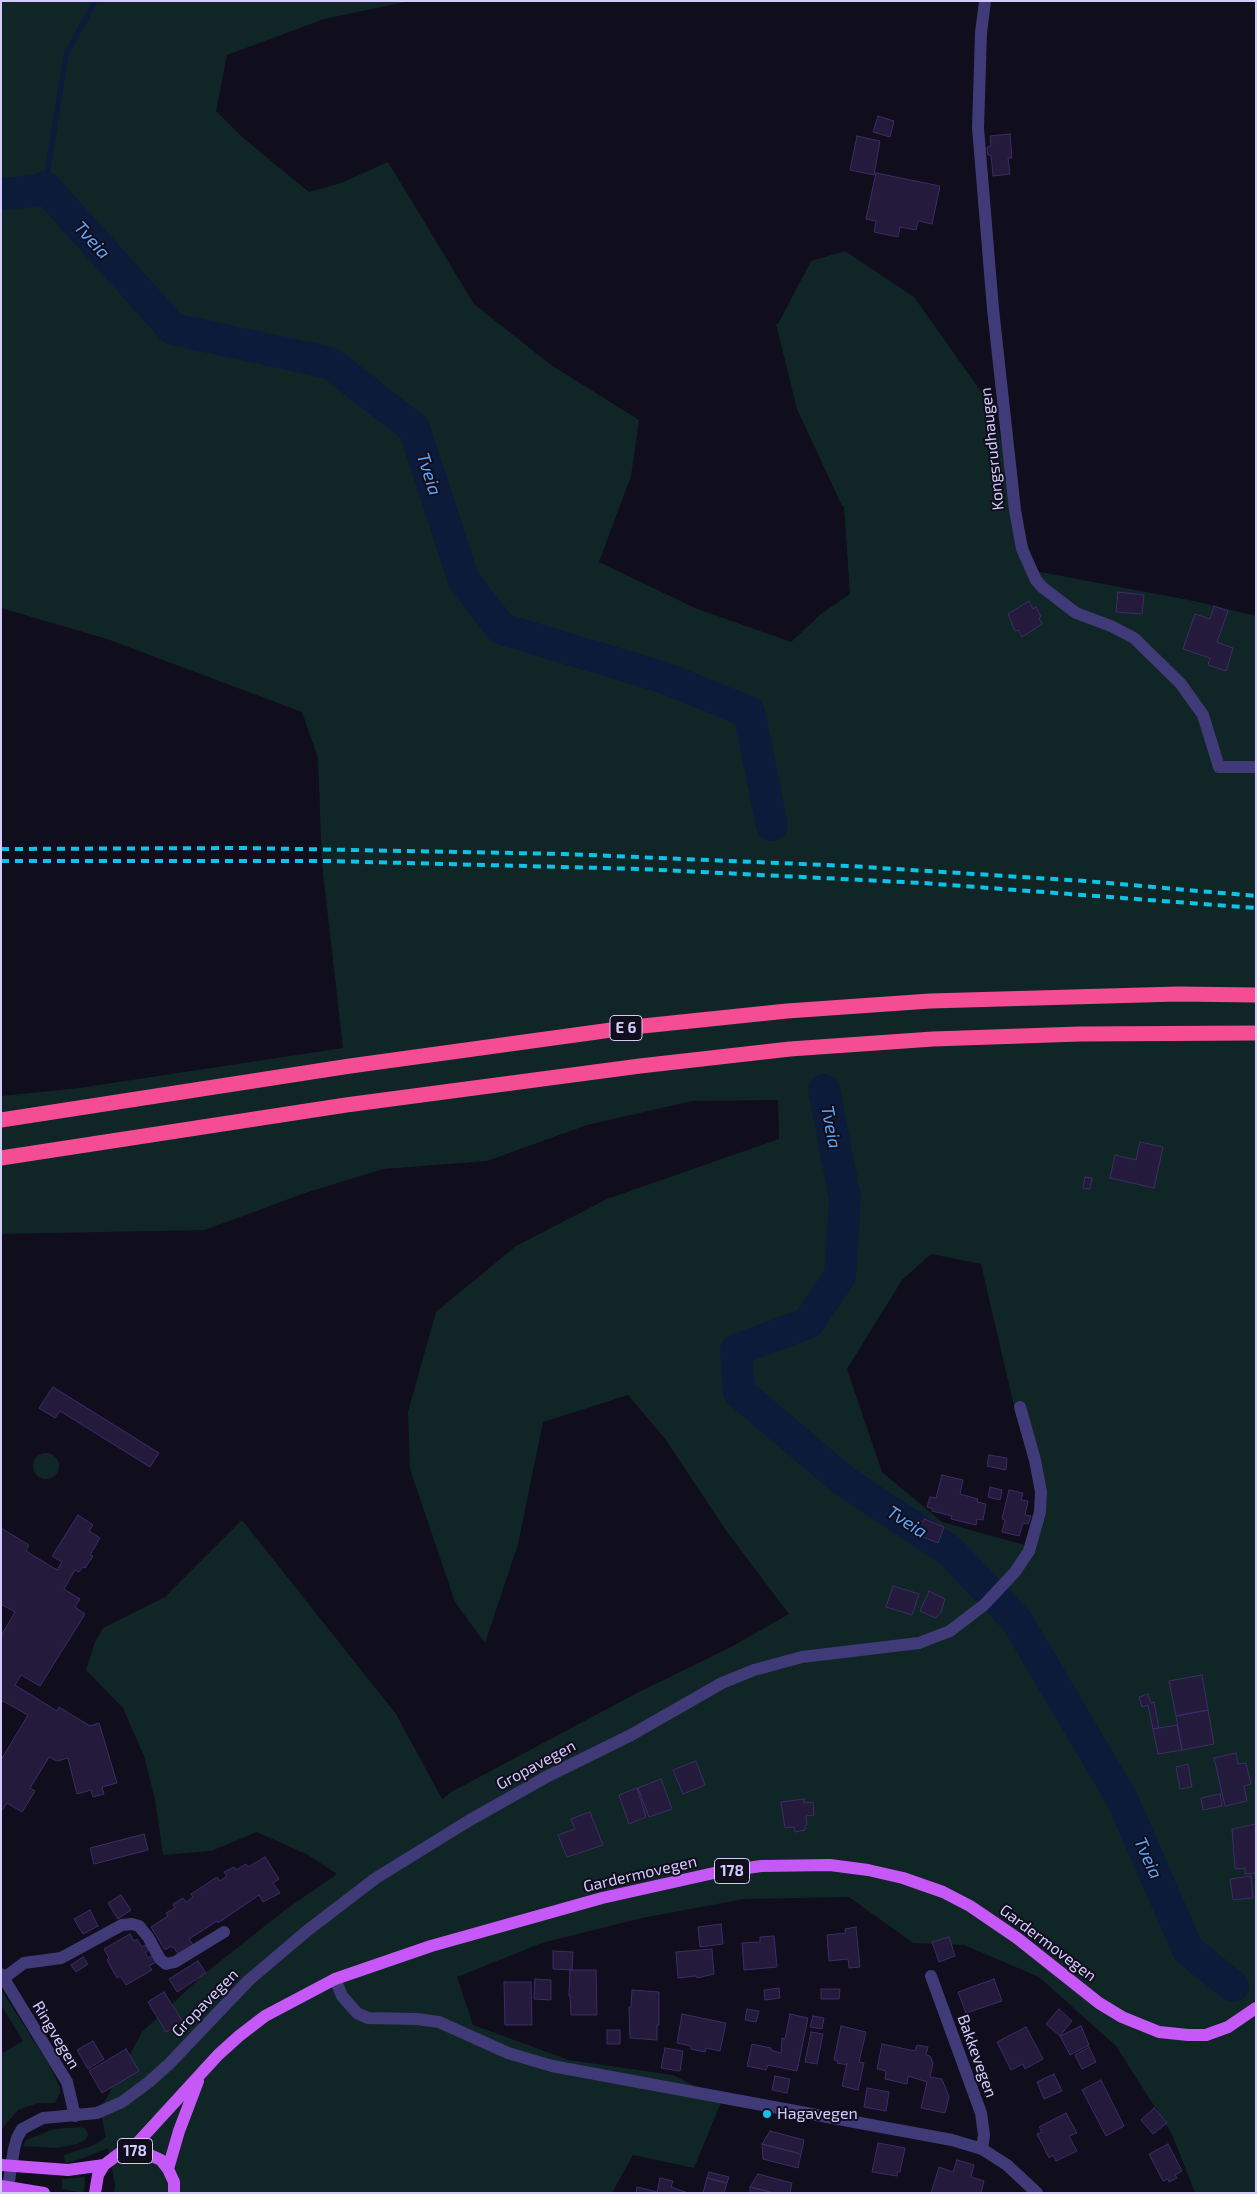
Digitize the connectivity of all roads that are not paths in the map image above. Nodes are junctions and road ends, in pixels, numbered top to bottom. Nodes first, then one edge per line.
1 (985, 1) edge
2 (1256, 767) edge
3 (1256, 994) edge
4 (1256, 1033) edge
5 (1, 1120) edge
6 (1, 1158) edge
7 (1020, 1407) dead end
8 (224, 1932) dead end
9 (3, 1976) edge
10 (931, 1976) dead end
11 (336, 1979) junction
12 (1256, 2008) edge
13 (200, 2074) junction
14 (75, 2116) junction
15 (982, 2149) junction
16 (130, 2151) junction
17 (104, 2165) junction
18 (6, 2166) edge
19 (168, 2169) junction
20 (4, 2187) edge
21 (44, 2193) edge
22 (95, 2193) edge
23 (174, 2193) edge
24 (1037, 2193) edge

1 - 2 street, Kongsrudhaugen
3 - 5 highway, E 6
4 - 6 highway
7 - 14 street, Gropavegen
8 - 9 street
9 - 14 street, Ringvegen
10 - 15 street, Bakkevegen
11 - 12 main road, Gardermovegen / 178
11 - 13 main road, Gardermovegen / 178
11 - 15 street
13 - 16 main road, Gardermovegen / 178
13 - 19 main road, Gardermovegen / 178
14 - 18 street, Gropavegen
15 - 24 street
16 - 17 main road, Gardermovegen / 178
16 - 19 main road, 178
17 - 18 main road, Gardermovegen / 178
17 - 22 main road, 178
18 - 20 street, Gropavegen
19 - 23 main road, 178
20 - 21 main road

